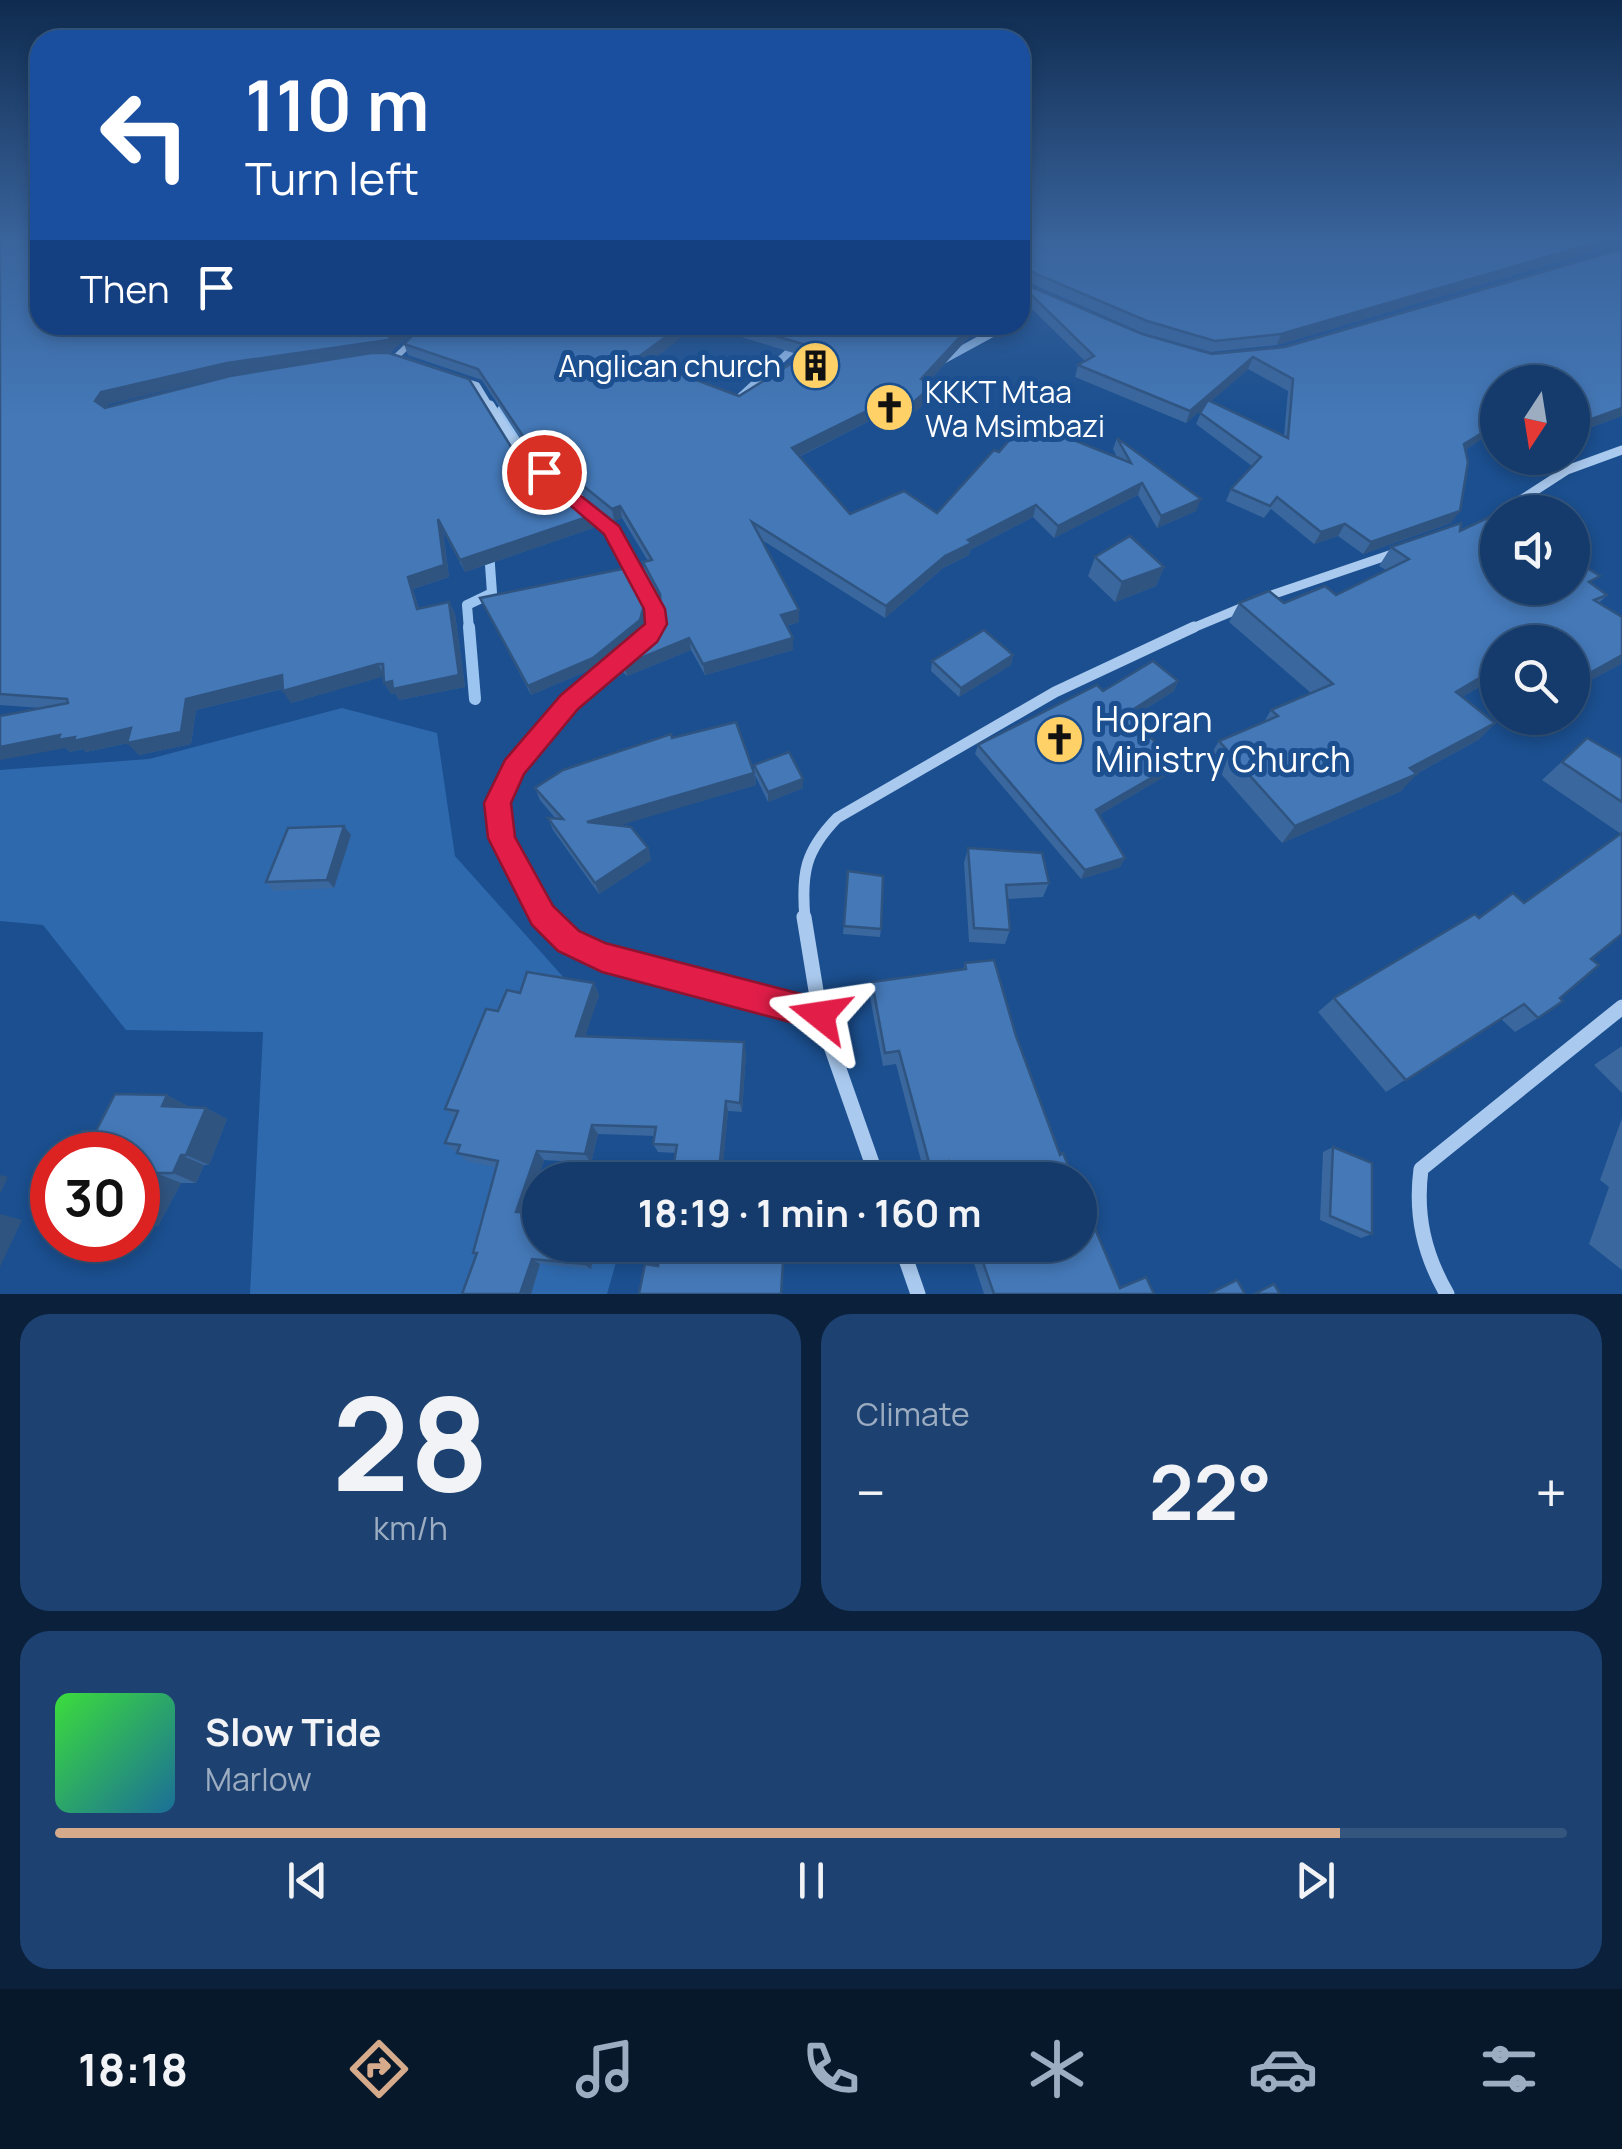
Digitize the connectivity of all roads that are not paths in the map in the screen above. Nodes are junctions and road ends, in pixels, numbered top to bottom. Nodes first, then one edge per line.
1 (417, 335) edge
2 (412, 364) edge
3 (444, 374) edge
4 (1622, 450) edge
5 (1529, 495) edge
6 (1414, 546) edge
7 (1622, 1007) edge
8 (820, 1015) junction
9 (872, 1162) edge
10 (907, 1262) edge
11 (918, 1294) edge
12 (1447, 1294) edge

1 - 2 street
3 - 8 street
4 - 5 street
6 - 8 street
7 - 12 street
8 - 9 street
10 - 11 street

